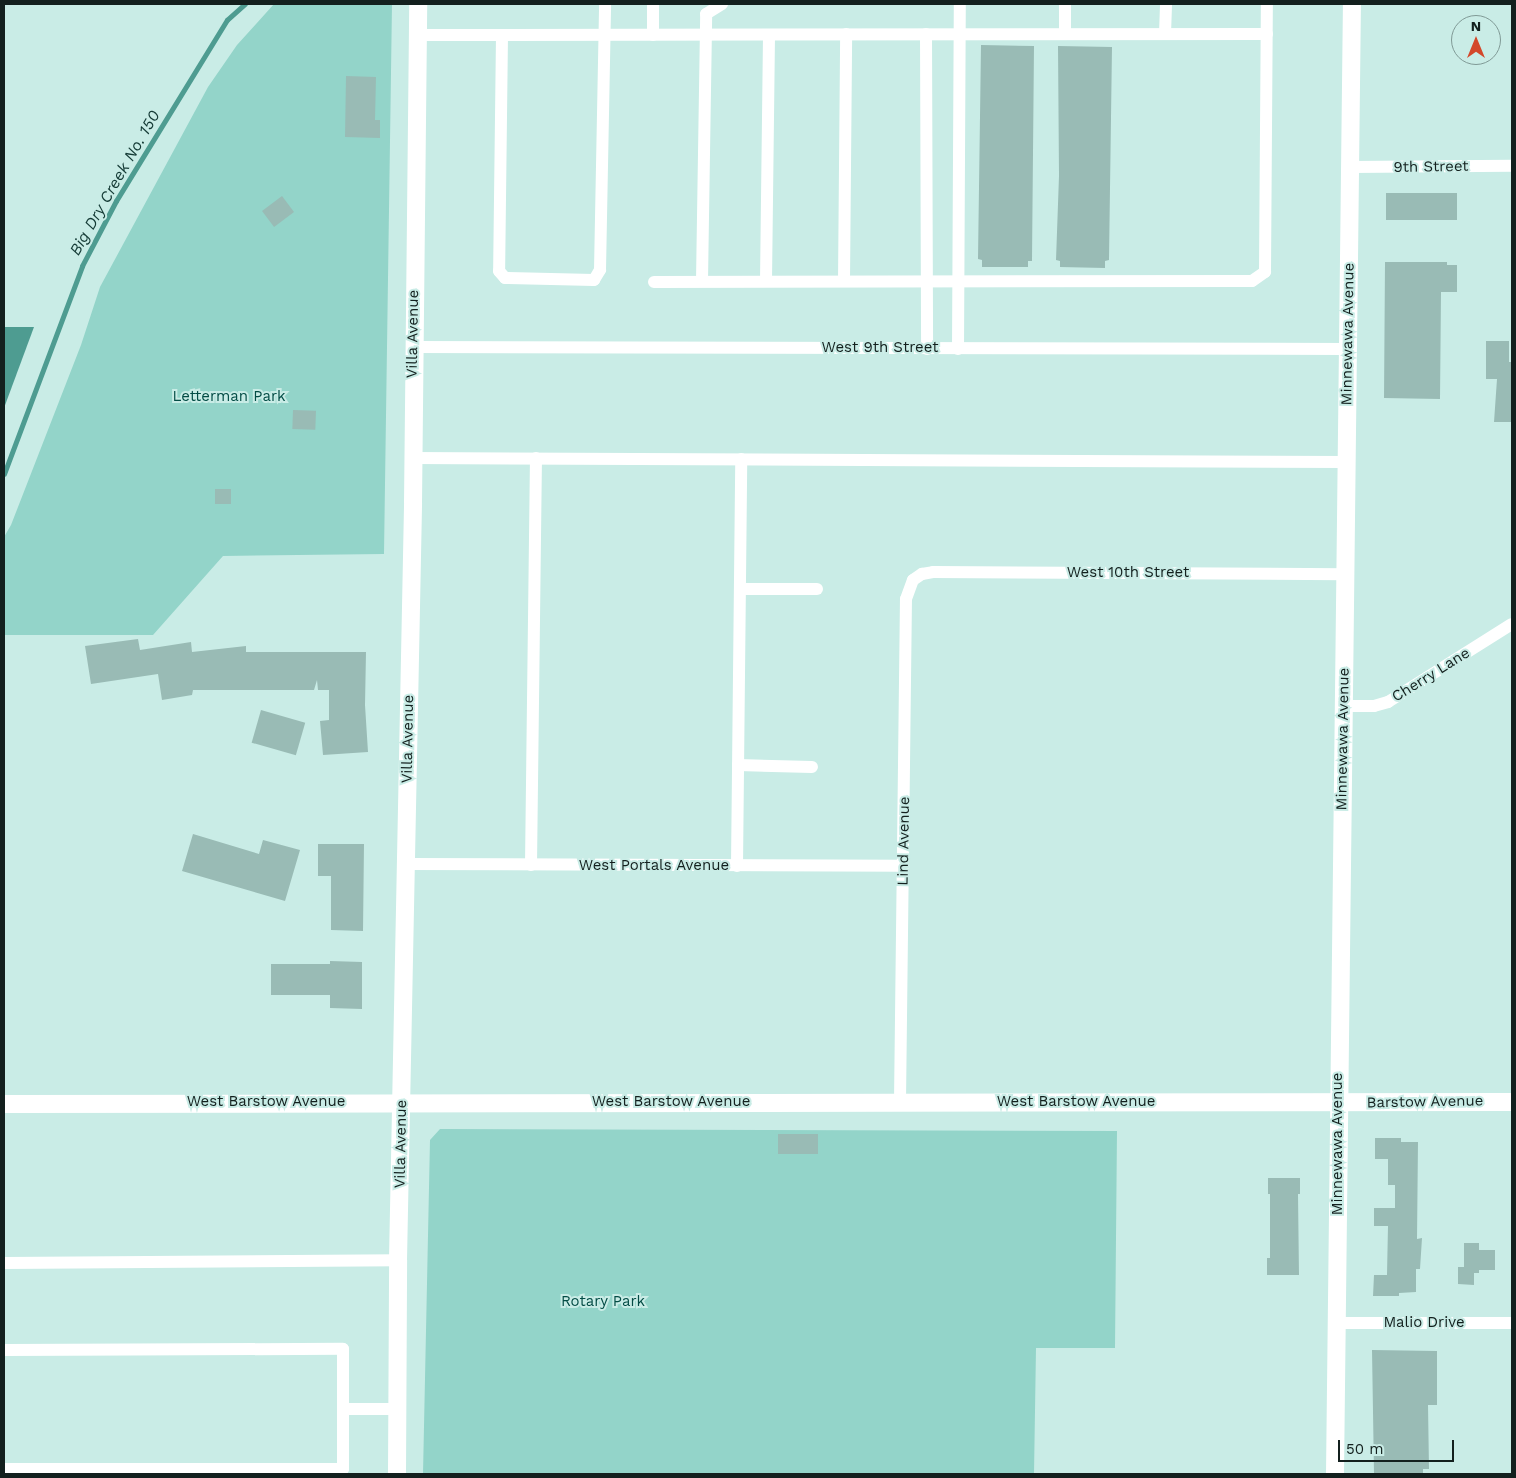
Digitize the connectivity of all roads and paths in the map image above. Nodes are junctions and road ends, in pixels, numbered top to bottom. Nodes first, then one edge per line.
1 (418, 4) edge
2 (605, 4) edge
3 (653, 4) edge
4 (722, 4) edge
5 (960, 4) edge
6 (1065, 4) edge
7 (1166, 4) edge
8 (1267, 4) edge
9 (1352, 4) edge
10 (846, 34) junction
11 (926, 34) junction
12 (959, 34) junction
13 (1065, 34) junction
14 (1165, 34) junction
15 (1267, 34) junction
16 (418, 35) junction
17 (502, 35) junction
18 (604, 35) junction
19 (653, 35) junction
20 (706, 35) junction
21 (769, 35) junction
22 (1512, 166) edge
23 (1350, 167) junction
24 (927, 280) junction
25 (958, 280) junction
26 (702, 281) junction
27 (766, 281) junction
28 (844, 281) junction
29 (654, 282) dead end
30 (413, 347) junction
31 (927, 348) junction
32 (1347, 348) junction
33 (958, 349) junction
34 (412, 458) junction
35 (536, 458) junction
36 (741, 459) junction
37 (1346, 462) junction
38 (1345, 574) junction
39 (913, 580) joint
40 (740, 589) junction
41 (817, 589) dead end
42 (1512, 624) edge
43 (1344, 706) junction
44 (738, 765) junction
45 (812, 767) dead end
46 (405, 864) junction
47 (531, 866) junction
48 (737, 866) junction
49 (904, 866) junction
50 (402, 1102) junction
51 (900, 1102) junction
52 (1512, 1102) edge
53 (1338, 1103) junction
54 (4, 1104) edge
55 (398, 1260) junction
56 (4, 1263) edge
57 (1336, 1323) junction
58 (1512, 1324) edge
59 (4, 1350) edge
60 (343, 1409) junction
61 (397, 1410) junction
62 (4, 1469) edge
63 (397, 1474) edge
64 (1335, 1474) edge

1 - 16 main road, Villa Avenue
2 - 18 street
3 - 19 street
4 - 20 street
5 - 12 street
6 - 13 street
7 - 14 street
8 - 15 street
9 - 23 main road, Minnewawa Avenue
10 - 11 street
10 - 21 street
10 - 28 street
11 - 12 street
11 - 24 street
12 - 13 street
12 - 25 street
13 - 14 street
14 - 15 street
15 - 25 street
16 - 17 street
16 - 30 main road, Villa Avenue
17 - 18 street
17 - 18 street
18 - 19 street
19 - 20 street
20 - 21 street
20 - 26 street
21 - 27 street
22 - 23 street, 9th Street
23 - 32 main road, Minnewawa Avenue
24 - 25 street
24 - 28 street
24 - 31 street
25 - 33 street
26 - 27 street
26 - 29 street
27 - 28 street
30 - 31 street, West 9th Street
30 - 34 main road, Villa Avenue
31 - 33 street, West 9th Street
32 - 33 street, West 9th Street
32 - 37 main road, Minnewawa Avenue
34 - 35 street
34 - 46 main road, Villa Avenue
35 - 36 street
35 - 47 street
36 - 37 street
36 - 40 street
37 - 38 main road, Minnewawa Avenue
38 - 39 street, West 10th Street
38 - 43 main road, Minnewawa Avenue
39 - 49 street, Lind Avenue
40 - 41 street
40 - 44 street
42 - 43 street, Cherry Lane
43 - 53 main road, Minnewawa Avenue
44 - 45 street
44 - 48 street
46 - 47 street, West Portals Avenue
46 - 50 main road, Villa Avenue
47 - 48 street, West Portals Avenue
48 - 49 street, West Portals Avenue
49 - 51 street, Lind Avenue
50 - 51 main road, West Barstow Avenue
50 - 54 main road, West Barstow Avenue
50 - 55 main road, Villa Avenue
51 - 53 main road, West Barstow Avenue
52 - 53 main road, Barstow Avenue
53 - 57 main road, Minnewawa Avenue
55 - 56 street
55 - 61 main road, Villa Avenue
57 - 58 street, Malio Drive
57 - 64 main road, Minnewawa Avenue
59 - 60 street
60 - 61 street
60 - 62 street
61 - 63 main road, Villa Avenue

